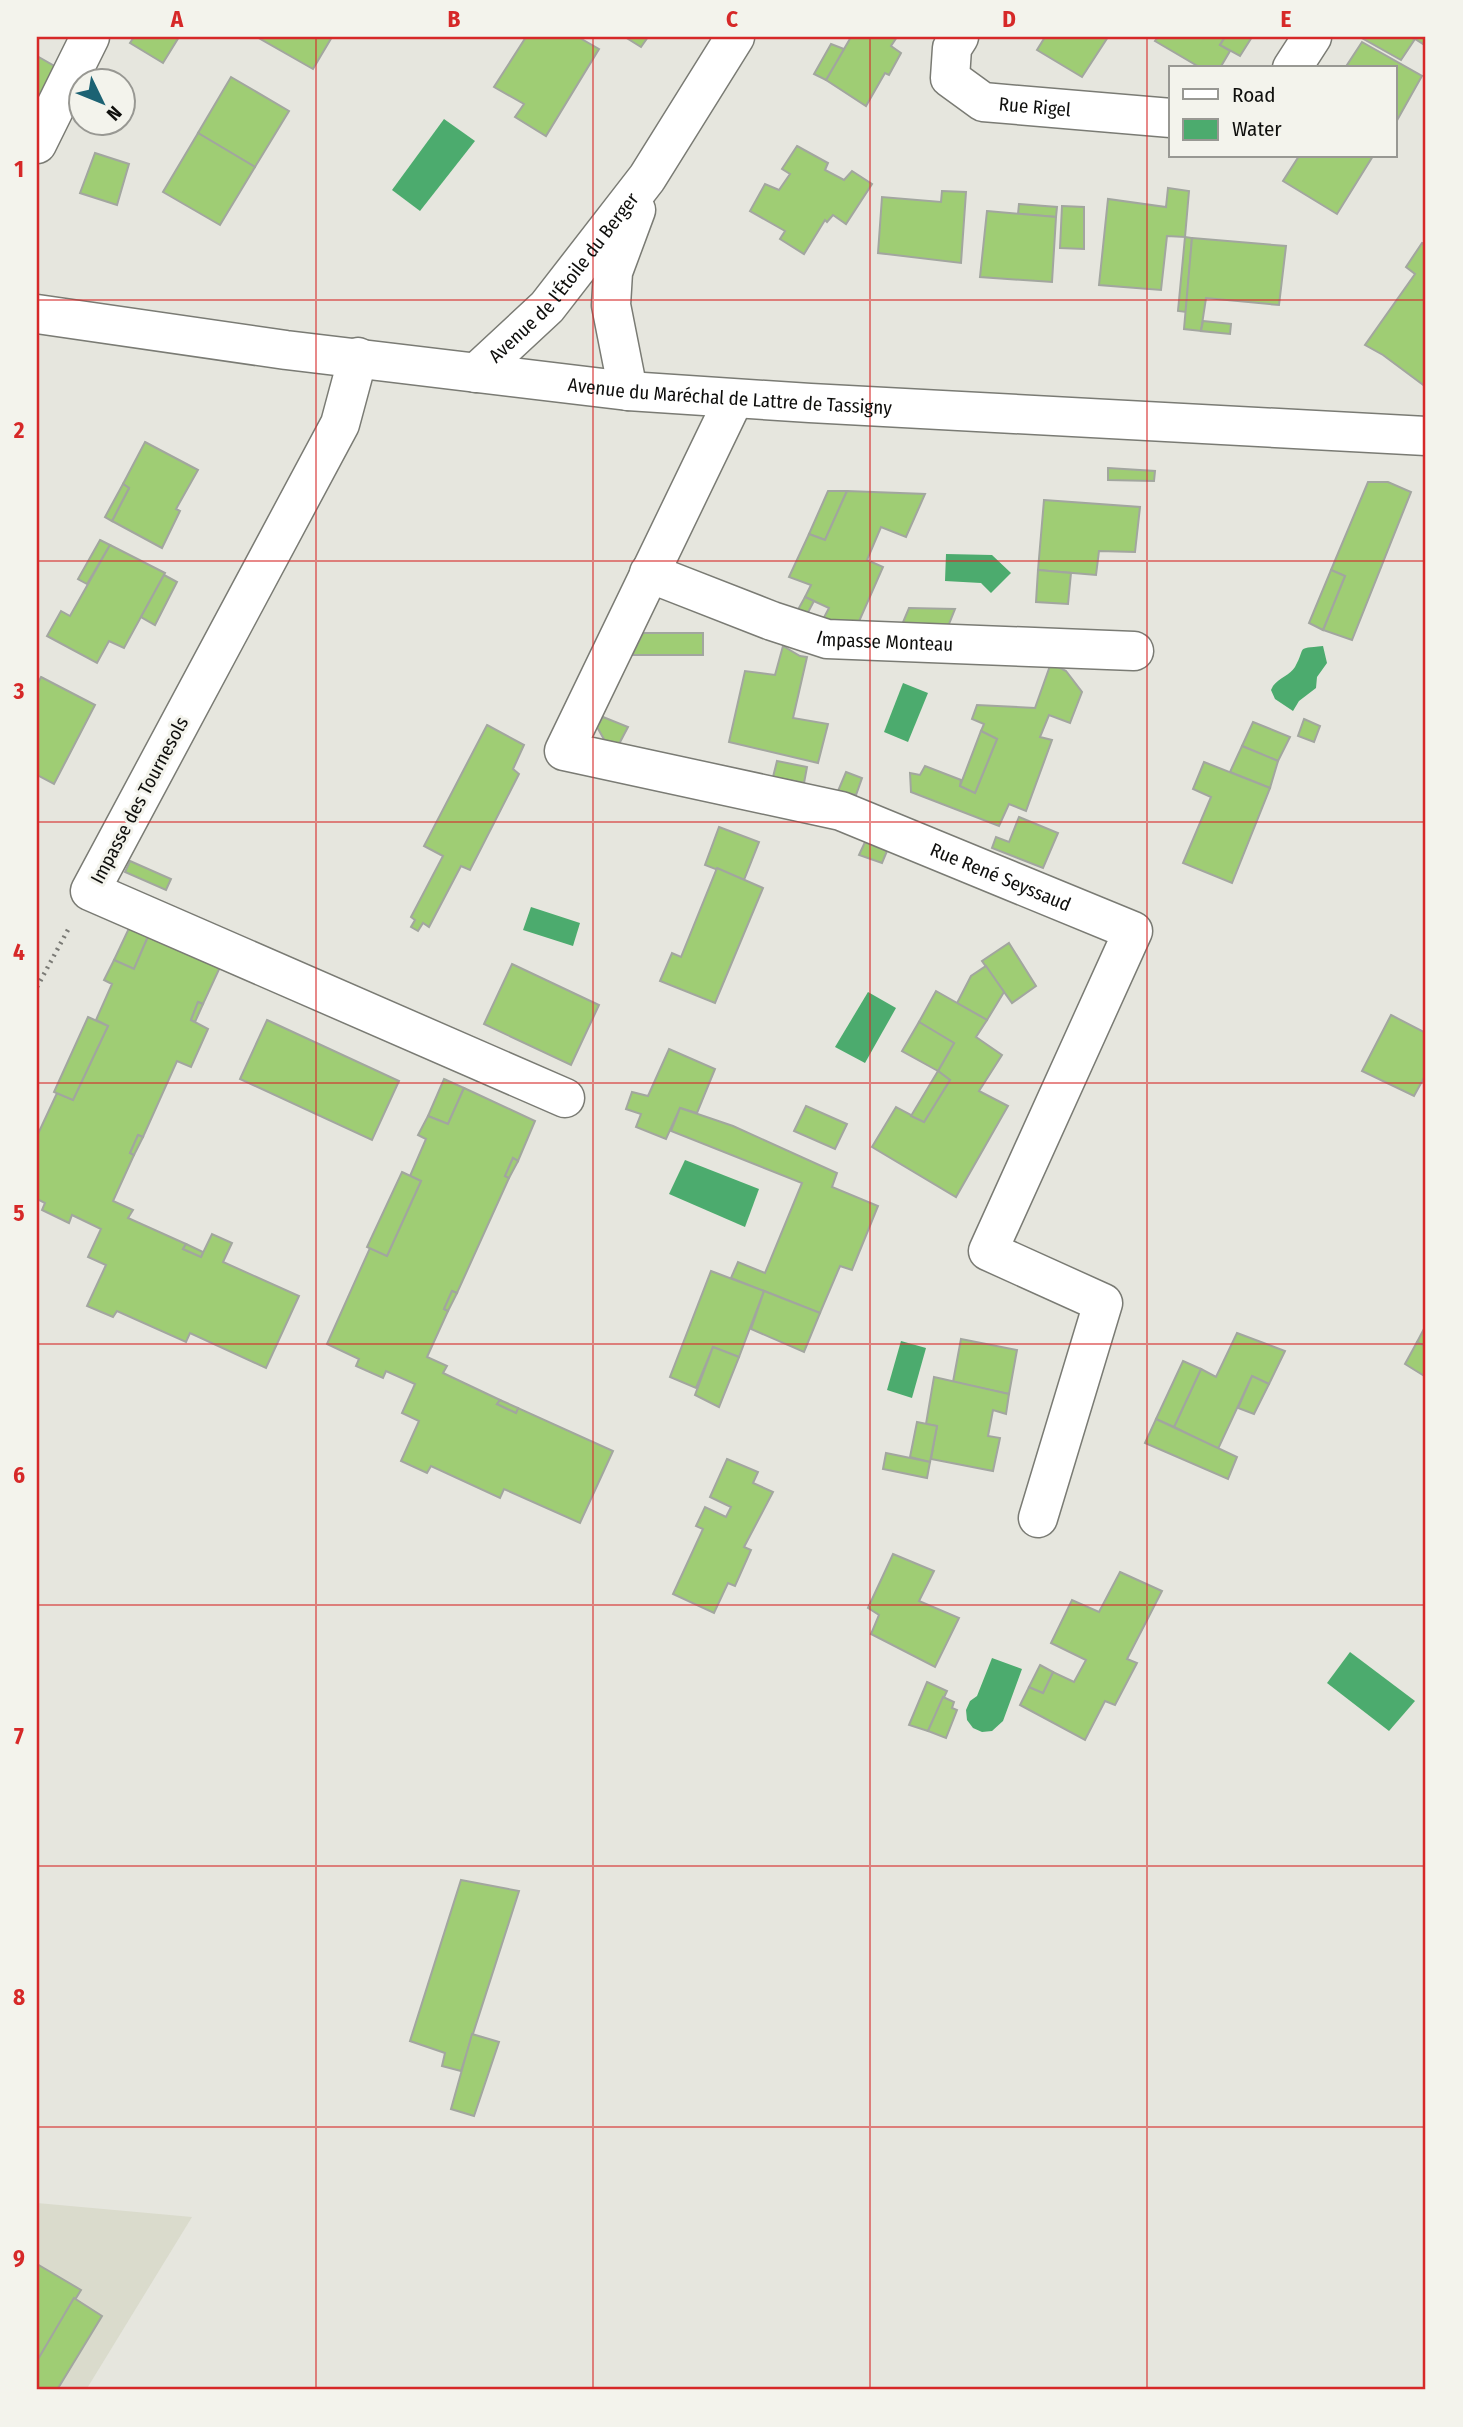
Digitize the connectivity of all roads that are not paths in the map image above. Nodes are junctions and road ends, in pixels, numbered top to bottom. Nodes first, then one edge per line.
1 (90, 37) edge
2 (735, 37) edge
3 (959, 37) edge
4 (1312, 37) edge
5 (1293, 66) edge
6 (1169, 118) edge
7 (37, 144) edge
8 (647, 178) junction
9 (37, 314) edge
10 (358, 357) junction
11 (476, 373) junction
12 (628, 391) junction
13 (734, 398) junction
14 (1426, 436) edge
15 (649, 573) junction
16 (1134, 651) dead end
17 (565, 1098) dead end
18 (1038, 1518) dead end

1 - 7 street
2 - 8 street, Avenue de l'Étoile du Berger
3 - 6 street, Rue Rigel
4 - 5 street
8 - 11 street, Avenue de l'Étoile du Berger
8 - 12 street, Avenue de l'Étoile du Berger
9 - 10 street, Avenue du Maréchal de Lattre de Tassigny
10 - 11 street, Avenue du Maréchal de Lattre de Tassigny
10 - 17 street, Impasse des Tournesols
11 - 12 street, Avenue du Maréchal de Lattre de Tassigny
12 - 13 street, Avenue du Maréchal de Lattre de Tassigny
13 - 14 street, Avenue du Maréchal de Lattre de Tassigny
13 - 15 street, Rue René Seyssaud
15 - 16 street, Impasse Monteau
15 - 18 street, Rue René Seyssaud

